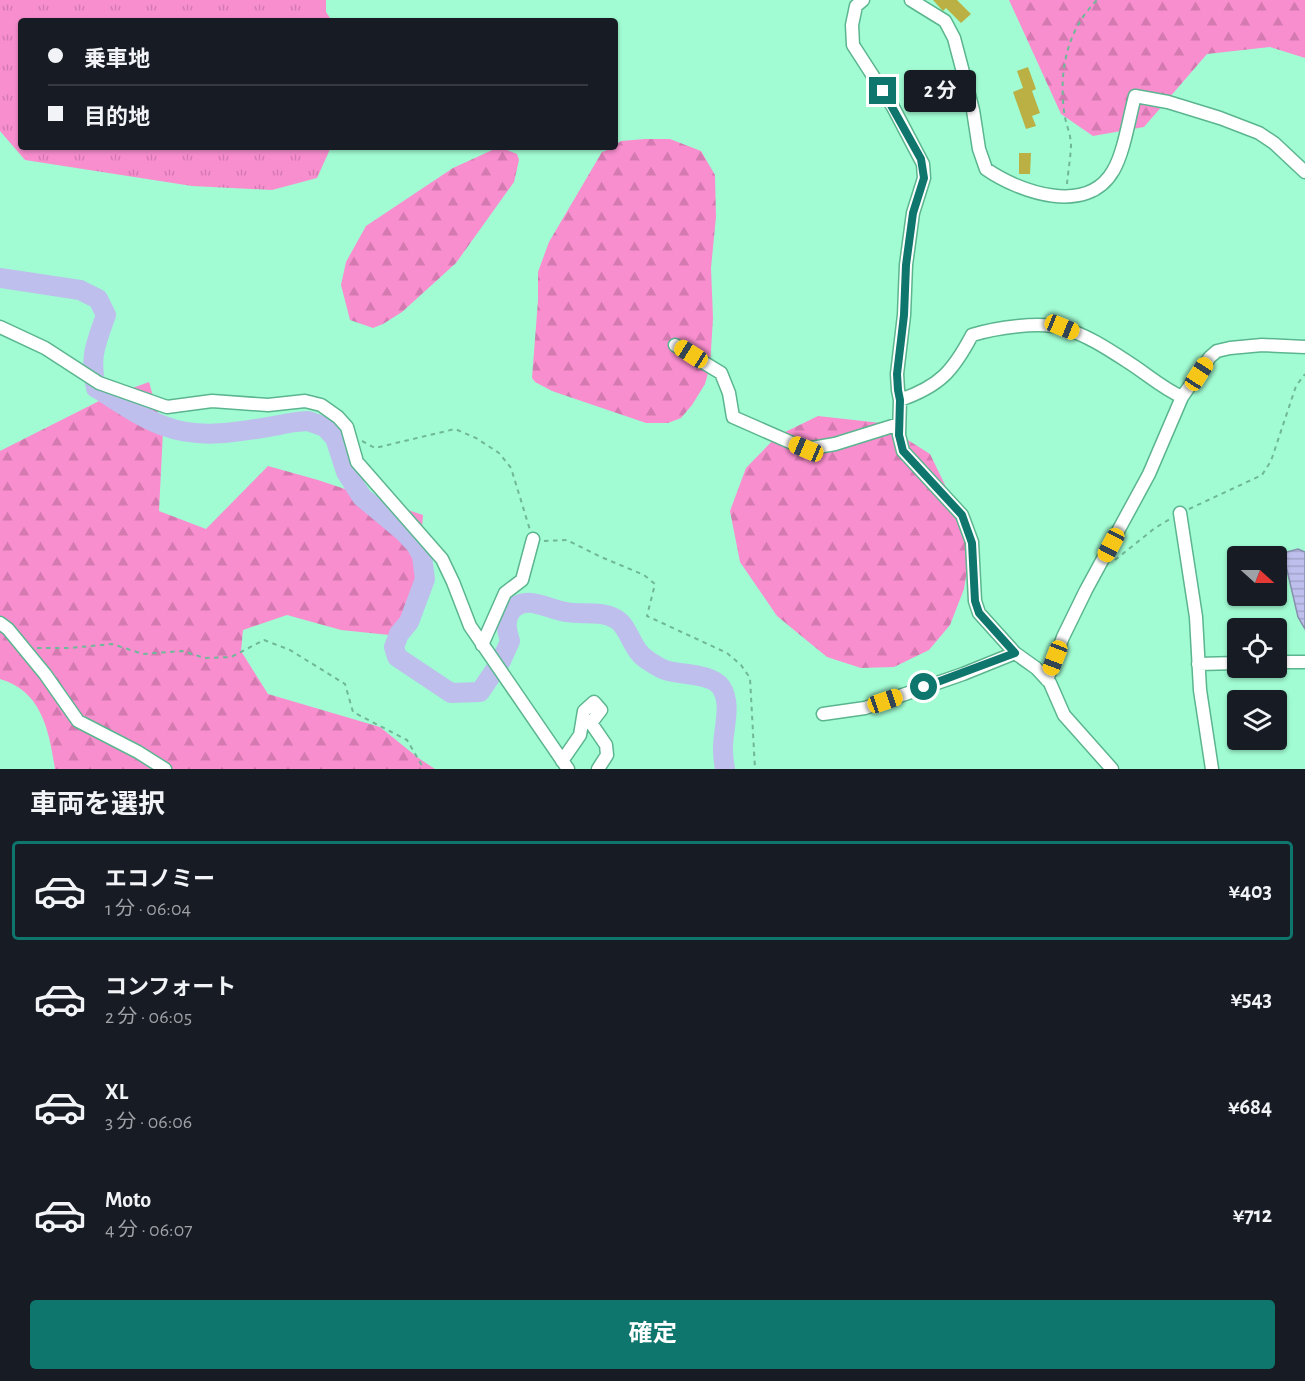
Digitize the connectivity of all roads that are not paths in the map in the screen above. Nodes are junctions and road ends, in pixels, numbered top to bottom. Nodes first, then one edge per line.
1 (863, 0) edge
2 (911, 0) edge
3 (1305, 172) edge
4 (0, 327) edge
5 (675, 345) dead end
6 (1305, 347) edge
7 (1182, 397) junction
8 (900, 400) junction
9 (899, 424) junction
10 (1180, 513) road end
11 (533, 539) road end
12 (0, 623) edge
13 (482, 645) junction
14 (1015, 653) junction
15 (1287, 662) edge
16 (1305, 662) edge
17 (1227, 663) edge
18 (1198, 664) junction
19 (1047, 680) junction
20 (823, 714) dead end
21 (565, 765) edge
22 (165, 769) edge
23 (598, 769) edge
24 (1112, 769) edge
25 (1212, 769) edge

1 - 8 street
2 - 3 street
4 - 13 street
5 - 9 street
6 - 7 street
7 - 8 street
7 - 19 street
8 - 9 street
9 - 14 street
10 - 18 street
11 - 13 street
12 - 22 street
13 - 21 street
14 - 19 street
14 - 20 street
15 - 16 street
17 - 18 street
18 - 25 street
19 - 24 street
21 - 23 street

